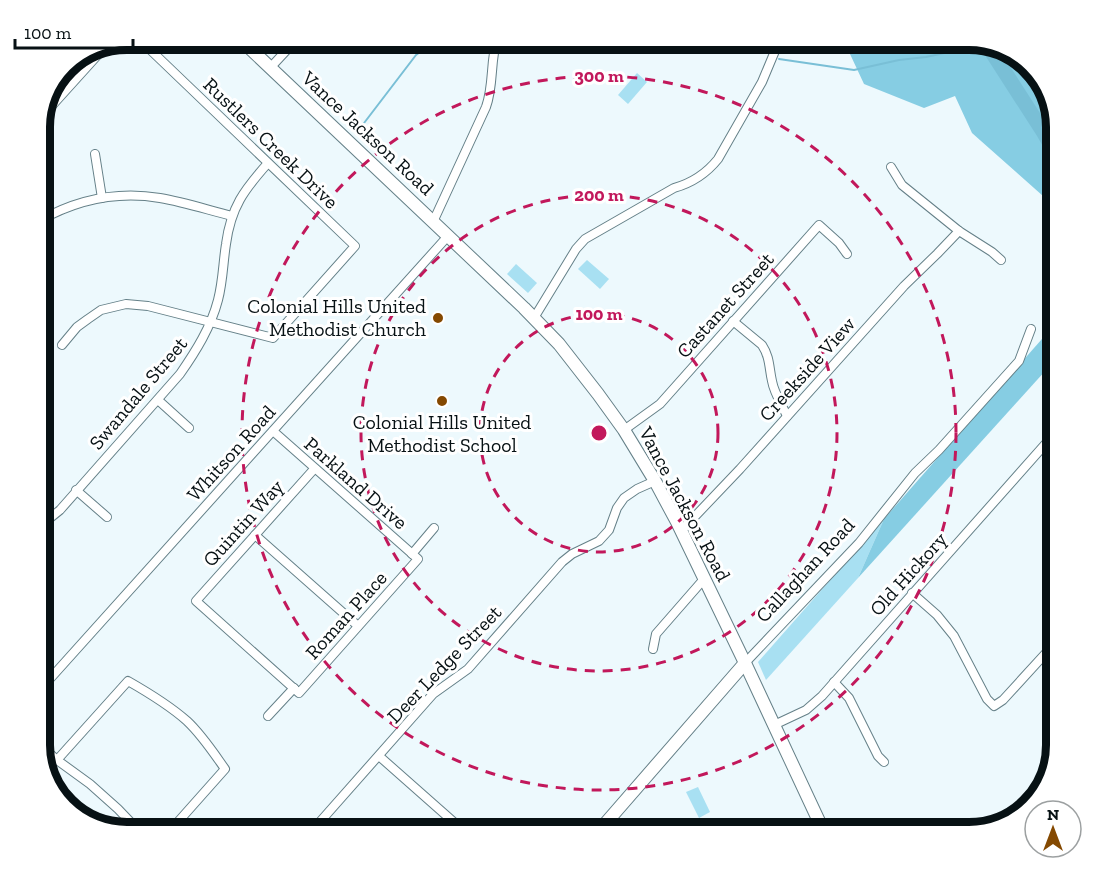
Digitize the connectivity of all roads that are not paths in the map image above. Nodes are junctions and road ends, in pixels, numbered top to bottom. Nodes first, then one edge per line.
1 (150, 50) edge
2 (251, 50) edge
3 (287, 50) edge
4 (494, 50) edge
5 (776, 50) edge
6 (98, 55) edge
7 (270, 68) junction
8 (53, 105) edge
9 (95, 154) dead end
10 (268, 163) junction
11 (891, 166) dead end
12 (102, 198) junction
13 (50, 216) edge
14 (232, 216) junction
15 (433, 222) junction
16 (958, 231) junction
17 (448, 236) junction
18 (847, 254) dead end
19 (1001, 260) dead end
20 (534, 318) junction
21 (733, 321) junction
22 (211, 322) junction
23 (1031, 329) dead end
24 (62, 345) dead end
25 (158, 400) junction
26 (787, 416) junction
27 (189, 428) dead end
28 (624, 430) junction
29 (273, 431) junction
30 (1046, 443) edge
31 (315, 468) junction
32 (656, 481) junction
33 (76, 490) junction
34 (50, 518) edge
35 (107, 518) dead end
36 (434, 528) dead end
37 (681, 531) junction
38 (255, 535) junction
39 (415, 557) junction
40 (704, 579) junction
41 (912, 593) junction
42 (358, 626) junction
43 (653, 649) dead end
44 (1046, 653) edge
45 (745, 663) junction
46 (50, 679) edge
47 (834, 682) junction
48 (297, 690) junction
49 (268, 716) dead end
50 (774, 725) junction
51 (51, 754) edge
52 (379, 756) junction
53 (57, 760) junction
54 (884, 762) dead end
55 (130, 822) edge
56 (178, 822) edge
57 (320, 822) edge
58 (454, 822) edge
59 (607, 822) edge
60 (819, 822) edge

1 - 10 street, Rustlers Creek Drive
2 - 7 main road, Vance Jackson Road
3 - 7 street
4 - 15 street
5 - 20 street
6 - 8 street
7 - 15 main road, Vance Jackson Road
9 - 12 street
10 - 14 street, Swandale Street
10 - 22 street, Rustlers Creek Drive
11 - 16 street
12 - 13 street
12 - 14 street
14 - 22 street, Swandale Street
15 - 17 main road, Vance Jackson Road
16 - 19 street
16 - 26 street, Creekside View
17 - 20 main road, Vance Jackson Road
17 - 29 street, Whitson Road
18 - 21 street, Castanet Street
20 - 28 main road, Vance Jackson Road
21 - 26 street
21 - 28 street, Castanet Street
22 - 24 street
22 - 25 street, Swandale Street
23 - 45 street, Callaghan Road
25 - 27 street
25 - 33 street, Swandale Street
26 - 37 street, Creekside View
28 - 32 main road, Vance Jackson Road
29 - 31 street, Parkland Drive
29 - 46 street, Whitson Road
30 - 41 street, Old Hickory
31 - 38 street, Quintin Way
31 - 39 street, Parkland Drive
32 - 37 main road, Vance Jackson Road
32 - 52 street, Deer Ledge Street
33 - 34 street, Swandale Street
33 - 35 street
36 - 39 street, Roman Place
37 - 40 main road, Vance Jackson Road
38 - 42 street
38 - 48 street, Quintin Way
39 - 42 street, Roman Place
40 - 43 street
40 - 45 main road, Vance Jackson Road
41 - 44 street
41 - 47 street, Old Hickory
42 - 48 street, Roman Place
45 - 50 main road, Vance Jackson Road
45 - 59 main road, Callaghan Road
47 - 50 street, Old Hickory
47 - 54 street
48 - 49 street, Roman Place
50 - 60 main road, Vance Jackson Road
51 - 53 street
52 - 57 street, Deer Ledge Street
52 - 58 street
53 - 55 street
53 - 56 street

